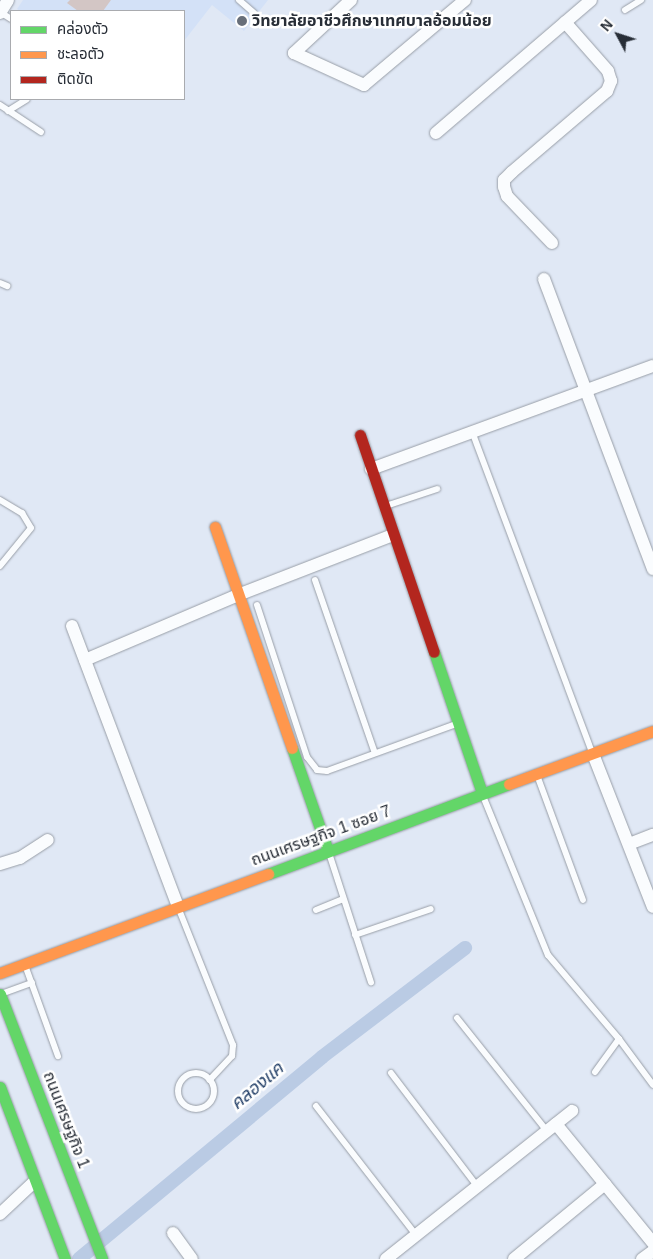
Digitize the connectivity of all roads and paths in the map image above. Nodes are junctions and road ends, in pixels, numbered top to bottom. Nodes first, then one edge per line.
1 (8, 0) edge
2 (239, 0) edge
3 (351, 0) edge
4 (465, 0) edge
5 (591, 0) edge
6 (641, 0) edge
7 (625, 10) dead end
8 (0, 12) edge
9 (254, 13) dead end
10 (565, 22) junction
11 (26, 100) edge
12 (0, 105) edge
13 (8, 111) junction
14 (41, 132) dead end
15 (436, 133) dead end
16 (552, 244) dead end
17 (544, 279) dead end
18 (653, 366) edge
19 (589, 390) junction
20 (473, 434) junction
21 (360, 435) dead end
22 (371, 469) junction
23 (437, 489) dead end
24 (0, 500) edge
25 (384, 507) junction
26 (215, 527) dead end
27 (393, 535) junction
28 (0, 566) edge
29 (653, 569) edge
30 (315, 580) dead end
31 (238, 595) junction
32 (257, 604) dead end
33 (72, 626) dead end
34 (85, 660) junction
35 (456, 724) junction
36 (653, 731) edge
37 (375, 753) junction
38 (593, 754) junction
39 (537, 775) junction
40 (482, 793) junction
41 (653, 835) edge
42 (48, 840) dead end
43 (629, 844) junction
44 (328, 851) junction
45 (0, 864) edge
46 (648, 881) edge
47 (343, 899) junction
48 (583, 900) dead end
49 (178, 906) junction
50 (653, 907) edge
51 (316, 910) dead end
52 (431, 910) dead end
53 (355, 935) junction
54 (25, 963) junction
55 (0, 973) edge
56 (370, 982) dead end
57 (32, 983) junction
58 (0, 994) edge
59 (457, 1018) dead end
60 (619, 1039) junction
61 (58, 1056) dead end
62 (595, 1072) dead end
63 (392, 1073) dead end
64 (210, 1080) junction
65 (653, 1085) edge
66 (0, 1087) edge
67 (316, 1106) dead end
68 (572, 1111) dead end
69 (552, 1127) junction
70 (35, 1181) junction
71 (605, 1184) junction
72 (477, 1186) junction
73 (0, 1214) edge
74 (172, 1233) dead end
75 (416, 1235) junction
76 (653, 1244) edge
77 (653, 1250) edge
78 (100, 1254) edge
79 (64, 1257) edge
80 (192, 1259) edge
81 (386, 1259) edge
82 (514, 1259) edge
83 (642, 1259) edge

1 - 8 street
2 - 9 lane
3 - 4 street
5 - 10 street
6 - 7 lane
10 - 15 street
10 - 16 street
11 - 13 lane
12 - 13 lane
13 - 14 lane
17 - 19 street
18 - 19 street
19 - 20 street
19 - 29 street
20 - 22 street
20 - 38 lane
21 - 22 street
22 - 25 street
23 - 25 lane
24 - 28 lane
25 - 27 street
26 - 31 street
27 - 31 street
27 - 35 street
30 - 37 lane
31 - 34 street
31 - 44 street
32 - 37 lane
33 - 34 street
34 - 49 street
35 - 37 lane
35 - 40 street
36 - 38 street, ถนนเศรษฐกิจ 1 ซอย 7
38 - 39 street, ถนนเศรษฐกิจ 1 ซอย 7
38 - 43 street
39 - 40 street, ถนนเศรษฐกิจ 1 ซอย 7
39 - 48 lane
40 - 44 street, ถนนเศรษฐกิจ 1 ซอย 7
40 - 60 lane
41 - 43 street
42 - 45 street
43 - 46 street
44 - 47 lane
44 - 49 street, ถนนเศรษฐกิจ 1 ซอย 7
46 - 50 street
47 - 51 lane
47 - 53 lane
49 - 54 street, ถนนเศรษฐกิจ 1 ซอย 7
49 - 64 lane
52 - 53 lane
53 - 56 lane
54 - 55 street, ถนนเศรษฐกิจ 1 ซอย 7
54 - 57 lane
57 - 58 lane
57 - 61 lane
58 - 78 street, ถนนเศรษฐกิจ 1
59 - 69 lane
60 - 62 lane
60 - 65 lane
63 - 72 lane
64 - 64 lane
66 - 70 street
67 - 75 lane
68 - 69 street
69 - 71 street
69 - 72 street
70 - 73 street
70 - 79 street
71 - 76 street
71 - 82 street
72 - 75 street
74 - 80 street
75 - 81 street
77 - 83 street

